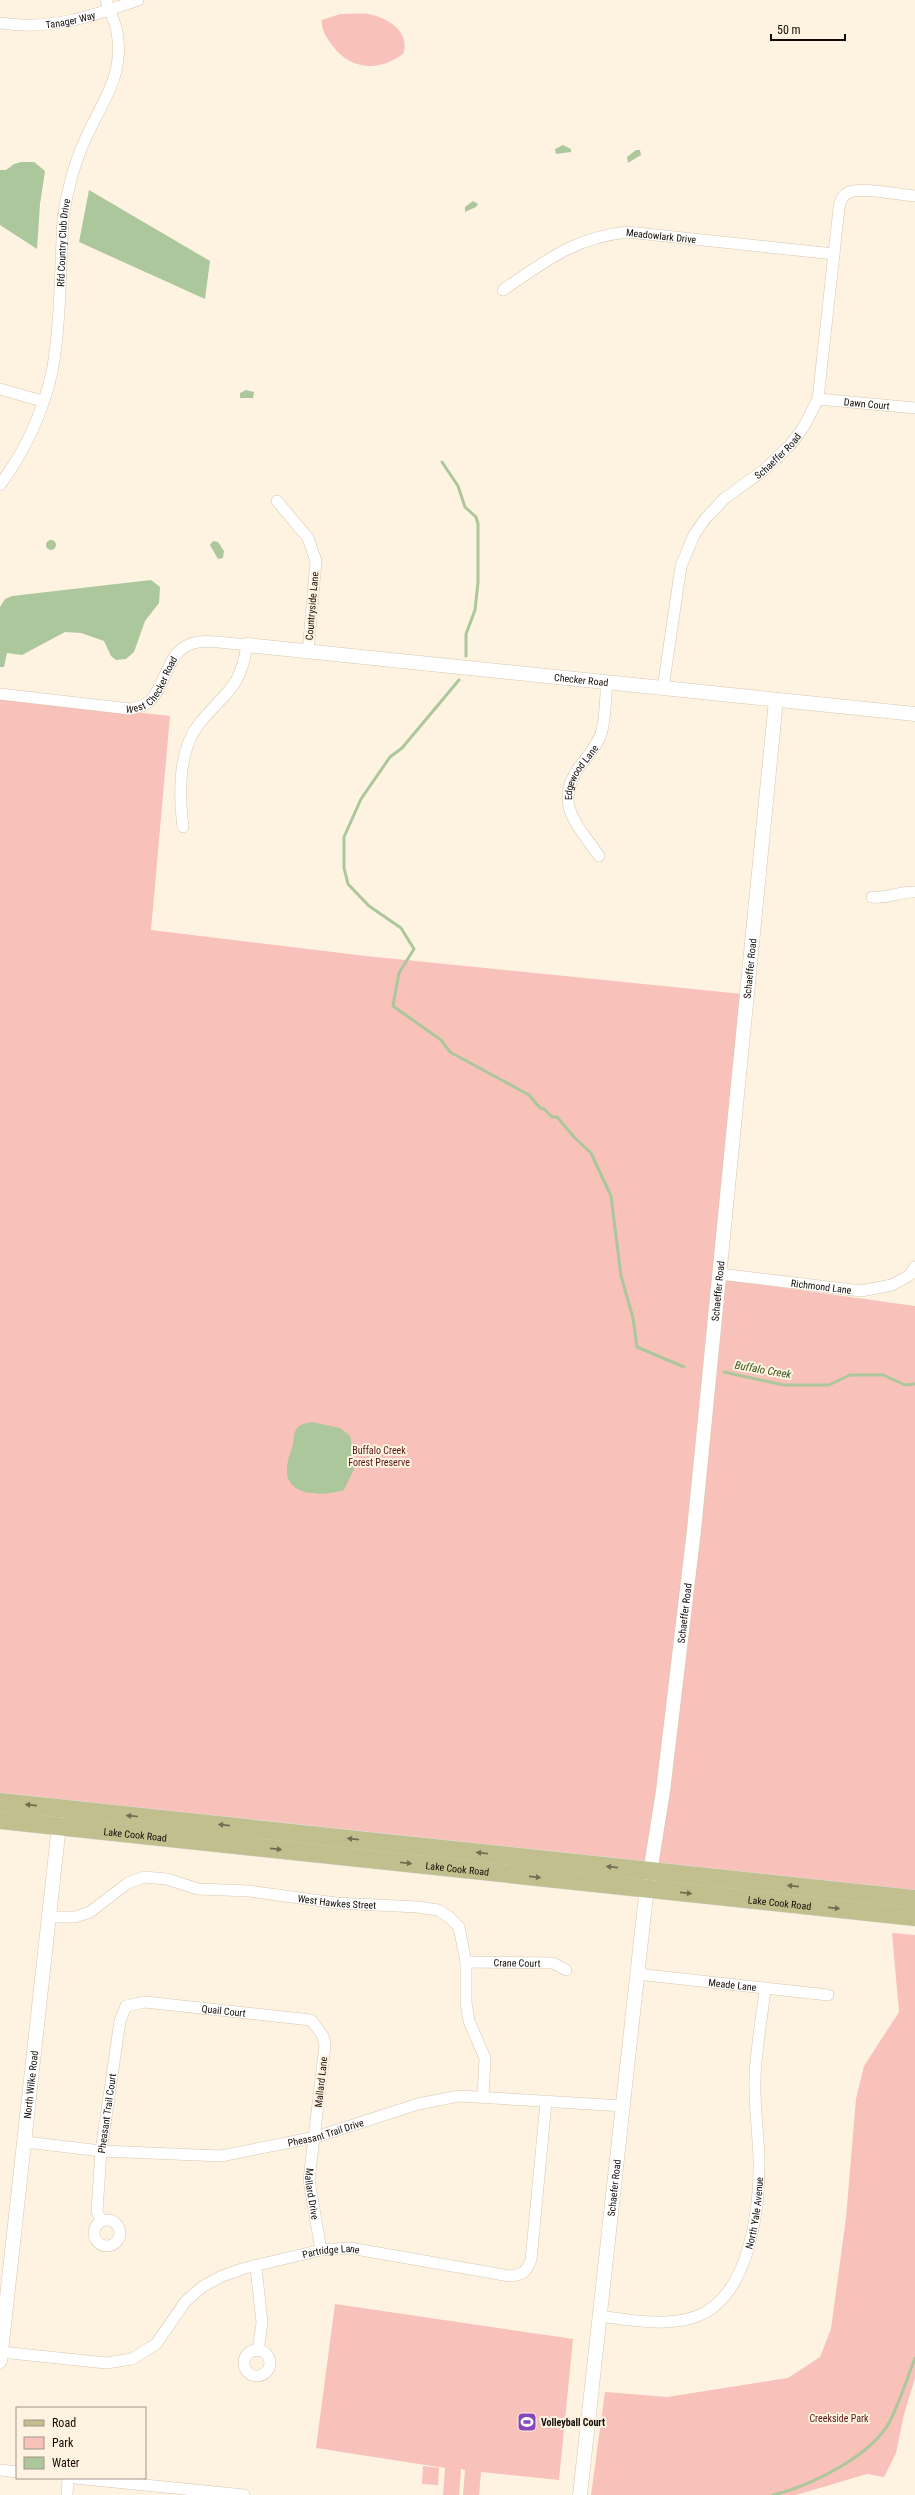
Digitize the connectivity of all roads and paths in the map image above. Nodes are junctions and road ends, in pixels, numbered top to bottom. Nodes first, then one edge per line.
1 (138, 0) edge
2 (107, 5) edge
3 (0, 23) edge
4 (915, 196) edge
5 (834, 254) junction
6 (503, 290) dead end
7 (0, 389) edge
8 (818, 399) junction
9 (42, 401) junction
10 (915, 408) edge
11 (0, 485) edge
12 (277, 501) dead end
13 (247, 645) junction
14 (308, 652) junction
15 (607, 682) junction
16 (663, 688) junction
17 (0, 694) edge
18 (776, 700) junction
19 (915, 714) edge
20 (183, 827) dead end
21 (599, 856) dead end
22 (915, 892) edge
23 (872, 896) dead end
24 (915, 1267) edge
25 (720, 1274) junction
26 (0, 1802) edge
27 (62, 1809) junction
28 (0, 1820) edge
29 (59, 1826) junction
30 (649, 1880) junction
31 (915, 1899) edge
32 (50, 1917) junction
33 (915, 1917) edge
34 (466, 1962) junction
35 (566, 1970) dead end
36 (637, 1974) junction
37 (765, 1989) junction
38 (828, 1995) dead end
39 (126, 2006) joint
40 (319, 2029) joint
41 (483, 2096) junction
42 (546, 2102) junction
43 (623, 2106) junction
44 (316, 2137) junction
45 (26, 2142) junction
46 (101, 2151) junction
47 (102, 2221) dead end
48 (322, 2250) junction
49 (256, 2267) junction
50 (2, 2309) edge
51 (599, 2316) junction
52 (258, 2351) dead end
53 (0, 2356) edge
54 (0, 2470) edge
55 (16, 2472) edge
56 (68, 2479) edge
57 (85, 2479) edge
58 (212, 2493) edge
59 (67, 2495) edge
60 (244, 2495) edge
61 (580, 2495) edge

1 - 2 street, Tanager Way
2 - 3 street, Tanager Way
2 - 9 street, Rfd Country Club Drive
4 - 5 street, Schaeffer Road
5 - 6 street, Meadowlark Drive
5 - 8 street, Schaeffer Road
7 - 9 street
8 - 10 street, Dawn Court
8 - 16 street, Schaeffer Road
9 - 11 street, Rfd Country Club Drive
12 - 14 street, Countryside Lane
13 - 14 street, Checker Road
13 - 17 street, West Checker Road
13 - 20 street
14 - 15 street, Checker Road
15 - 16 street, Checker Road
15 - 21 street, Edgewood Lane
16 - 18 street, Checker Road
18 - 19 street, Checker Road
18 - 25 street, Schaeffer Road
22 - 23 street
24 - 25 street, Richmond Lane
25 - 30 street, Schaeffer Road
27 -> 26 main road, Lake Cook Road
27 - 29 street, North Wilke Road
30 -> 27 main road, Lake Cook Road
28 - 29 main road, Lake Cook Road
29 -> 30 main road, Lake Cook Road
29 - 32 street, North Wilke Road
31 -> 30 main road, Lake Cook Road
30 -> 33 main road, Lake Cook Road
30 - 36 street, Schaefer Road
32 - 34 street, West Hawkes Street
32 - 45 street, North Wilke Road
34 - 35 street, Crane Court
34 - 41 street, West Hawkes Street
36 - 37 street, Meade Lane
36 - 43 street, Schaefer Road
37 - 38 street, Meade Lane
37 - 51 street, North Yale Avenue
39 - 40 street, Quail Court
39 - 46 street, Pheasant Trail Court
40 - 44 street, Mallard Lane
41 - 42 street, Pheasant Trail Drive
41 - 44 street, Pheasant Trail Drive
42 - 43 street, Pheasant Trail Drive
42 - 48 street, Partridge Lane
43 - 51 street, Schaefer Road
44 - 46 street, Pheasant Trail Drive
44 - 48 street, Mallard Drive
45 - 46 street, Pheasant Trail Drive
45 - 50 street, North Wilke Road
46 - 47 street, Pheasant Trail Court
48 - 49 street, Partridge Lane
49 - 52 street
49 - 53 street, Partridge Lane
50 - 53 street, North Wilke Road
51 - 61 street, Schaefer Road
54 - 55 street
56 - 59 street
57 - 58 street
58 - 60 street

